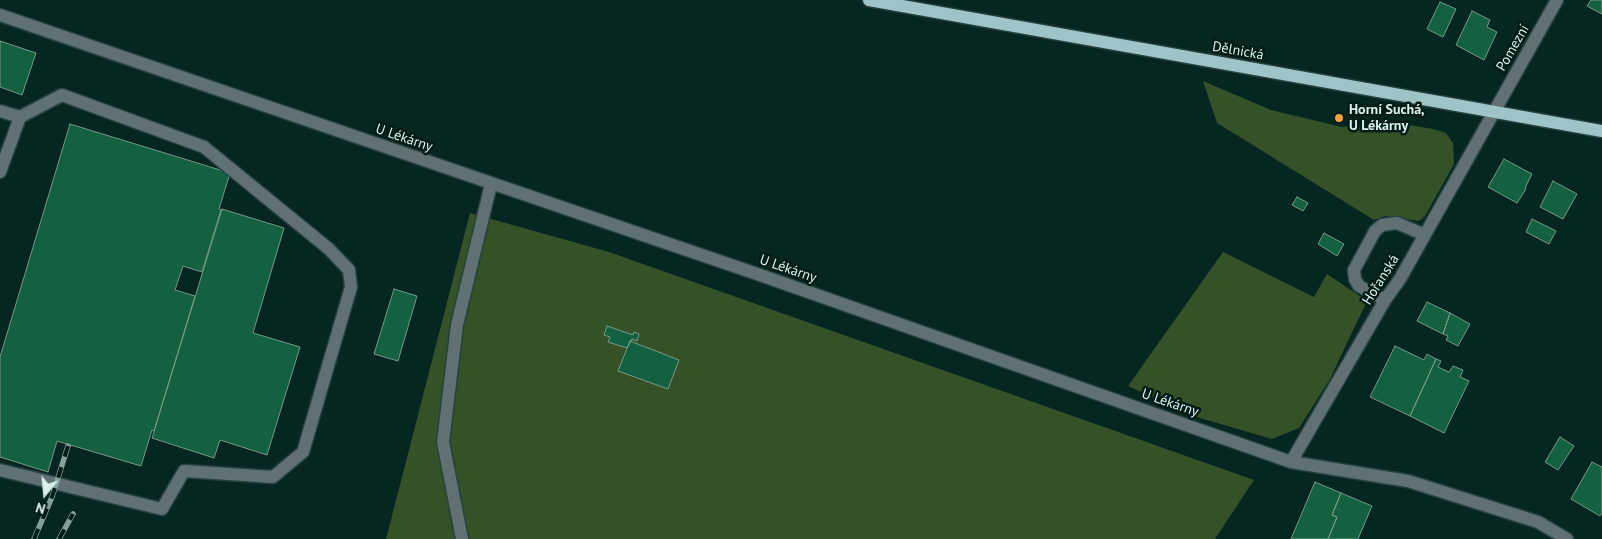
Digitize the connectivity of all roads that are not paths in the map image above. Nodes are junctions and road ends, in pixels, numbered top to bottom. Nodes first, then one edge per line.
1 (870, 0) edge
2 (1558, 0) edge
3 (0, 15) edge
4 (0, 111) edge
5 (1494, 112) junction
6 (20, 117) junction
7 (1602, 131) edge
8 (0, 172) edge
9 (491, 184) junction
10 (1425, 235) junction
11 (1386, 300) junction
12 (1291, 462) junction
13 (0, 470) edge
14 (462, 539) edge
15 (1567, 539) edge

1 - 5 main road, Dělnická
2 - 5 street, Pomezní
3 - 9 street, U Lékárny
4 - 6 street
5 - 7 main road, Dělnická
5 - 10 street, Hořanská
6 - 8 street
6 - 13 street
9 - 12 street, U Lékárny
9 - 14 street
10 - 11 street, Hořanská
10 - 11 street
11 - 12 street, Hořanská
12 - 15 street, U Lékárny

